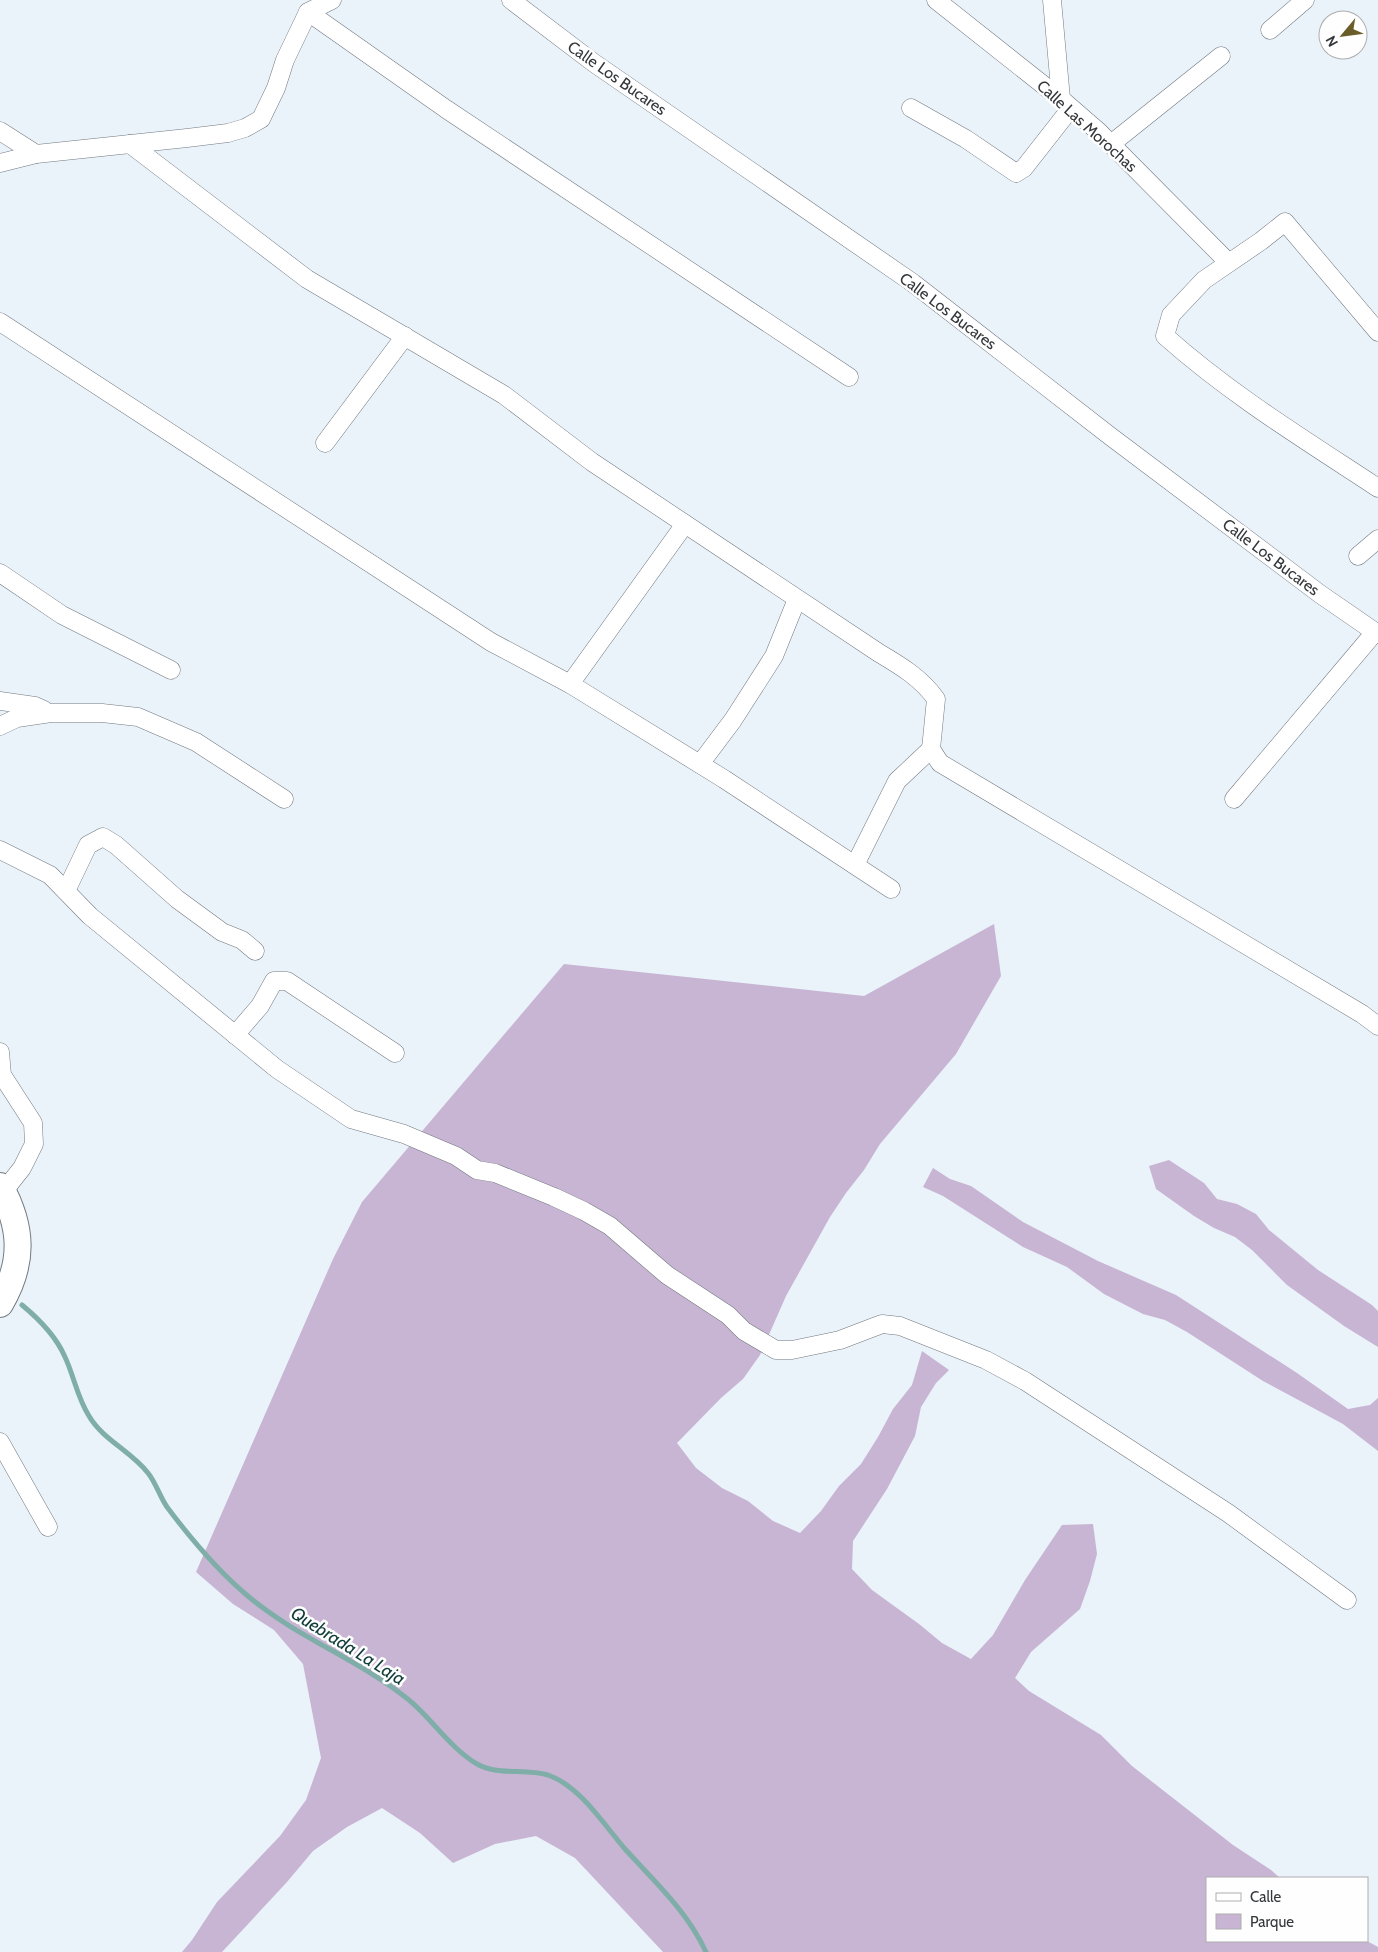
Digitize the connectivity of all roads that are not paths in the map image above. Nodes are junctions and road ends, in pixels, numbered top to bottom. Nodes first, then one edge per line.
1 (332, 0) edge
2 (511, 0) edge
3 (936, 0) edge
4 (1052, 0) edge
5 (1305, 0) edge
6 (308, 12) junction
7 (1270, 30) dead end
8 (1221, 56) dead end
9 (1066, 103) junction
10 (911, 108) dead end
11 (0, 131) edge
12 (130, 144) junction
13 (1111, 144) junction
14 (36, 154) junction
15 (0, 164) edge
16 (1228, 262) junction
17 (0, 322) edge
18 (1378, 332) edge
19 (405, 336) junction
20 (850, 377) dead end
21 (325, 443) dead end
22 (1378, 488) edge
23 (684, 524) junction
24 (1378, 539) edge
25 (1358, 556) dead end
26 (0, 573) edge
27 (796, 598) junction
28 (1377, 633) edge
29 (171, 670) dead end
30 (570, 684) junction
31 (0, 701) edge
32 (51, 713) junction
33 (0, 726) edge
34 (931, 749) junction
35 (700, 764) junction
36 (284, 799) dead end
37 (1234, 799) dead end
38 (0, 850) edge
39 (855, 865) junction
40 (891, 888) dead end
41 (66, 891) junction
42 (255, 951) dead end
43 (1378, 1026) edge
44 (236, 1035) junction
45 (0, 1052) edge
46 (395, 1053) dead end
47 (2, 1189) edge
48 (0, 1304) edge
49 (0, 1442) edge
50 (48, 1527) dead end
51 (1347, 1600) dead end

1 - 6 street
2 - 28 street, Calle Los Bucares
3 - 9 street, Calle Las Morochas
4 - 9 street
5 - 7 street
6 - 12 street
6 - 20 street
8 - 13 street
9 - 10 street
9 - 13 street, Calle Las Morochas
11 - 14 street
12 - 14 street
12 - 19 street
13 - 16 street, Calle Las Morochas
14 - 15 street
16 - 18 street
16 - 22 street
17 - 30 street
19 - 21 street
19 - 23 street
23 - 27 street
23 - 30 street
24 - 25 street
26 - 29 street
27 - 34 street
27 - 35 street
28 - 37 street
30 - 35 street
31 - 32 street
32 - 33 street
32 - 36 street
34 - 39 street
34 - 43 street
35 - 39 street
38 - 41 street
39 - 40 street
41 - 42 street
41 - 44 street
44 - 46 street
44 - 51 street
45 - 47 street
47 - 48 highway
49 - 50 street

